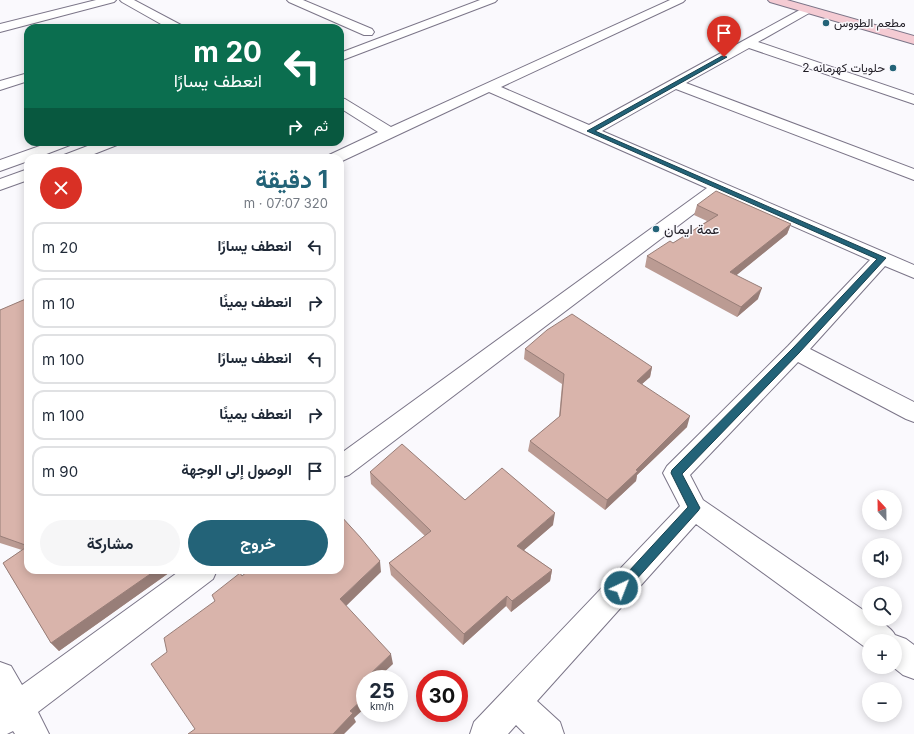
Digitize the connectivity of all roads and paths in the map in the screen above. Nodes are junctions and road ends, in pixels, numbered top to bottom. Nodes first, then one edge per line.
1 (110, 0) edge
2 (126, 0) edge
3 (293, 0) edge
4 (491, 0) edge
5 (679, 0) edge
6 (774, 0) edge
7 (805, 5) edge
8 (0, 17) edge
9 (170, 24) edge
10 (382, 26) dead end
11 (5, 27) edge
12 (368, 32) junction
13 (914, 32) edge
14 (354, 37) dead end
15 (914, 40) edge
16 (748, 43) junction
17 (344, 55) edge
18 (24, 78) edge
19 (675, 84) junction
20 (0, 86) edge
21 (488, 87) junction
22 (914, 100) edge
23 (344, 104) edge
24 (590, 131) junction
25 (390, 132) junction
26 (54, 146) edge
27 (102, 146) edge
28 (32, 154) edge
29 (80, 154) edge
30 (343, 154) edge
31 (24, 157) edge
32 (0, 166) edge
33 (914, 175) edge
34 (24, 176) edge
35 (0, 185) edge
36 (719, 187) junction
37 (882, 258) junction
38 (914, 272) edge
39 (796, 351) junction
40 (914, 413) edge
41 (344, 465) edge
42 (694, 508) junction
43 (198, 574) edge
44 (872, 634) edge
45 (902, 655) edge
46 (914, 664) edge
47 (0, 677) edge
48 (515, 702) junction
49 (17, 721) edge
50 (486, 734) edge
51 (548, 734) edge

1 - 11 street
2 - 9 street
3 - 12 street
4 - 17 street
5 - 21 street
6 - 7 main road
7 - 13 main road
7 - 15 main road
7 - 16 street
8 - 11 street
10 - 12 street
12 - 14 street
16 - 19 street
16 - 22 street
18 - 20 street
19 - 24 street
19 - 33 street
21 - 24 street
21 - 25 street
23 - 25 street
24 - 36 street
25 - 30 street
26 - 28 street
27 - 29 street
31 - 32 street
34 - 35 street
36 - 37 street
36 - 41 street
37 - 38 street
37 - 39 street
39 - 40 street
39 - 42 street
42 - 44 street
42 - 48 street
43 - 49 street
45 - 46 street
47 - 49 street
48 - 50 street
48 - 51 street

